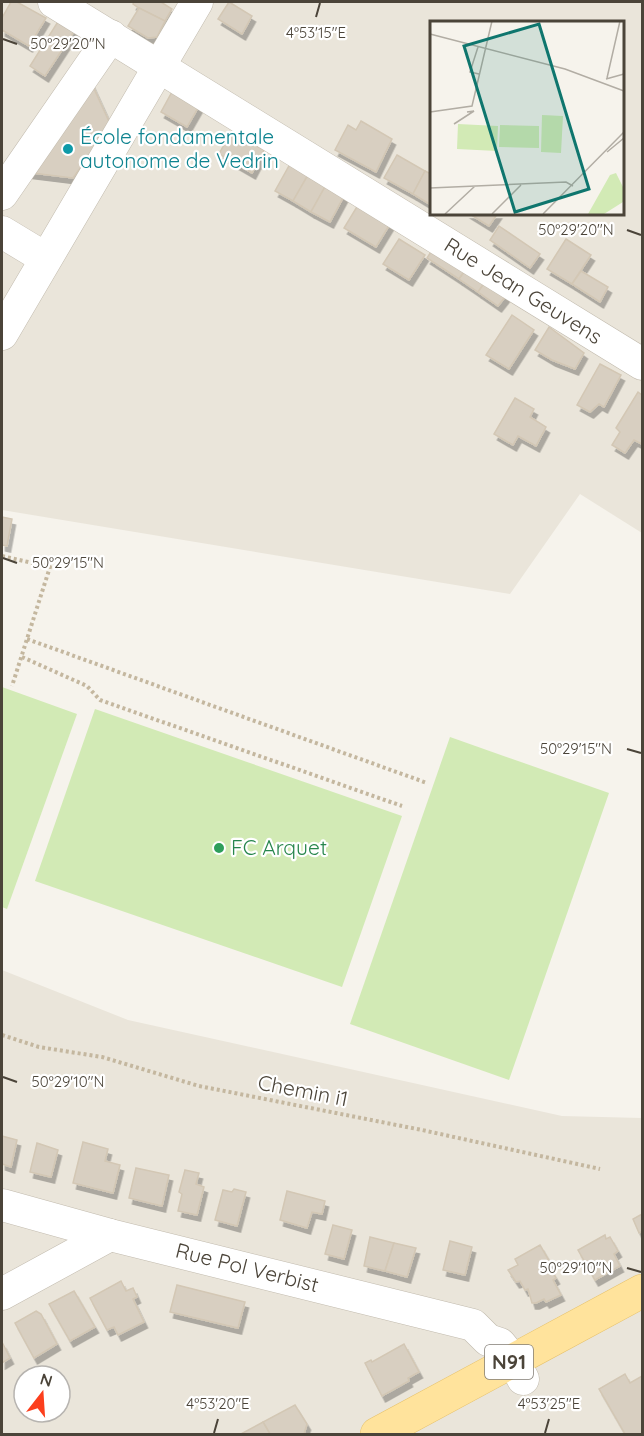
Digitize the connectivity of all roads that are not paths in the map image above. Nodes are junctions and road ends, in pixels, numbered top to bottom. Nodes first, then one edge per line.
1 (54, 2) edge
2 (197, 2) edge
3 (111, 36) junction
4 (159, 66) junction
5 (2, 194) edge
6 (2, 232) edge
7 (45, 258) junction
8 (2, 334) edge
9 (642, 364) edge
10 (2, 1205) edge
11 (110, 1235) junction
12 (642, 1291) edge
13 (2, 1294) edge
14 (642, 1303) edge
15 (642, 1314) edge
16 (505, 1370) junction
17 (377, 1434) edge
18 (399, 1434) edge
19 (422, 1434) edge

1 - 3 street, Rue Jean Geuvens
2 - 4 street
3 - 4 street, Rue Jean Geuvens
3 - 5 street
4 - 7 street
4 - 9 street, Rue Jean Geuvens
6 - 7 street
7 - 8 street
10 - 11 street, Rue Pol Verbist
11 - 13 street
11 - 16 street, Rue Pol Verbist
12 - 16 main road, N91
14 - 16 street, N91
15 - 16 main road, N91
16 - 17 main road, N91
16 - 18 street, N91
16 - 19 main road, N91

